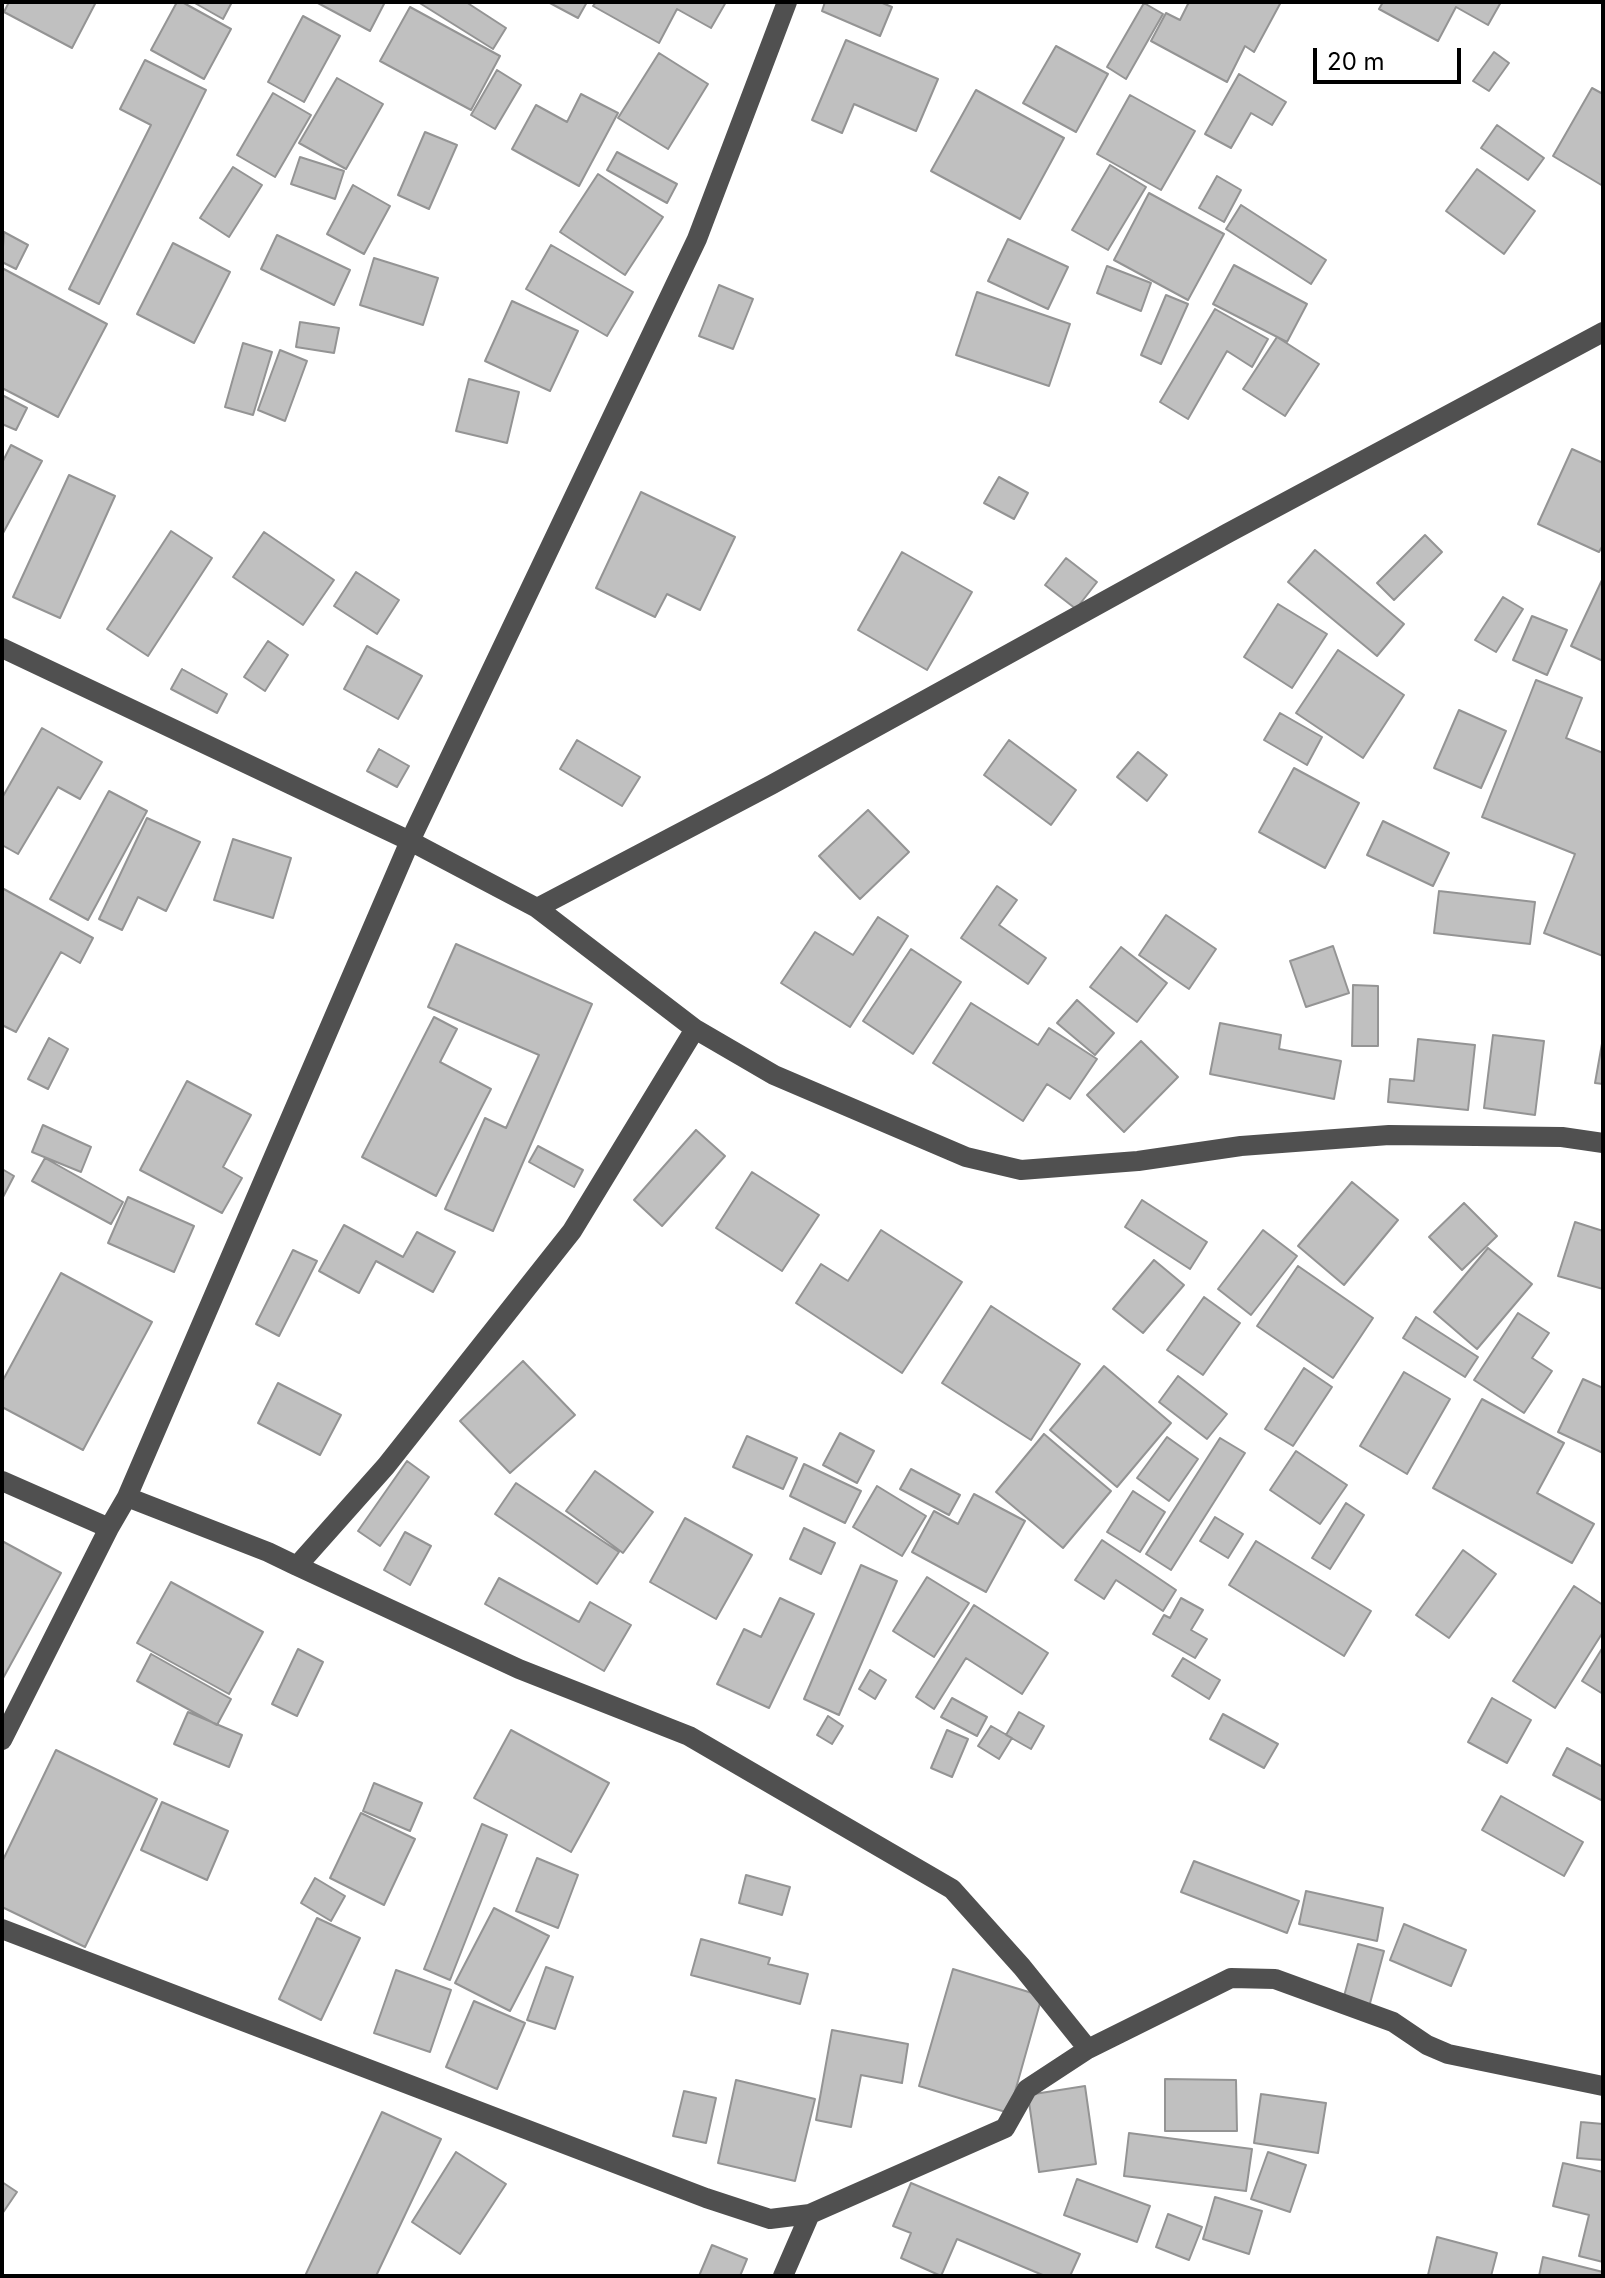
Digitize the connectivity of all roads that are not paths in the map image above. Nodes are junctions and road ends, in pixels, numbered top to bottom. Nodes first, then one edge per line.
1 (787, 2) edge
2 (1603, 332) edge
3 (2, 648) edge
4 (410, 841) junction
5 (537, 908) junction
6 (695, 1029) junction
7 (1603, 1143) edge
8 (2, 1481) edge
9 (127, 1497) junction
10 (109, 1528) junction
11 (297, 1566) junction
12 (2, 1740) edge
13 (2, 1929) edge
14 (1088, 2049) junction
15 (1603, 2086) edge
16 (810, 2214) junction
17 (783, 2276) edge

1 - 4 street
2 - 5 street
3 - 4 street
4 - 5 street
4 - 9 street
5 - 6 street
6 - 7 street
6 - 11 street
8 - 10 street
9 - 10 street
9 - 11 street
10 - 12 street
11 - 14 street
13 - 16 street
14 - 15 street
14 - 16 street
16 - 17 street

